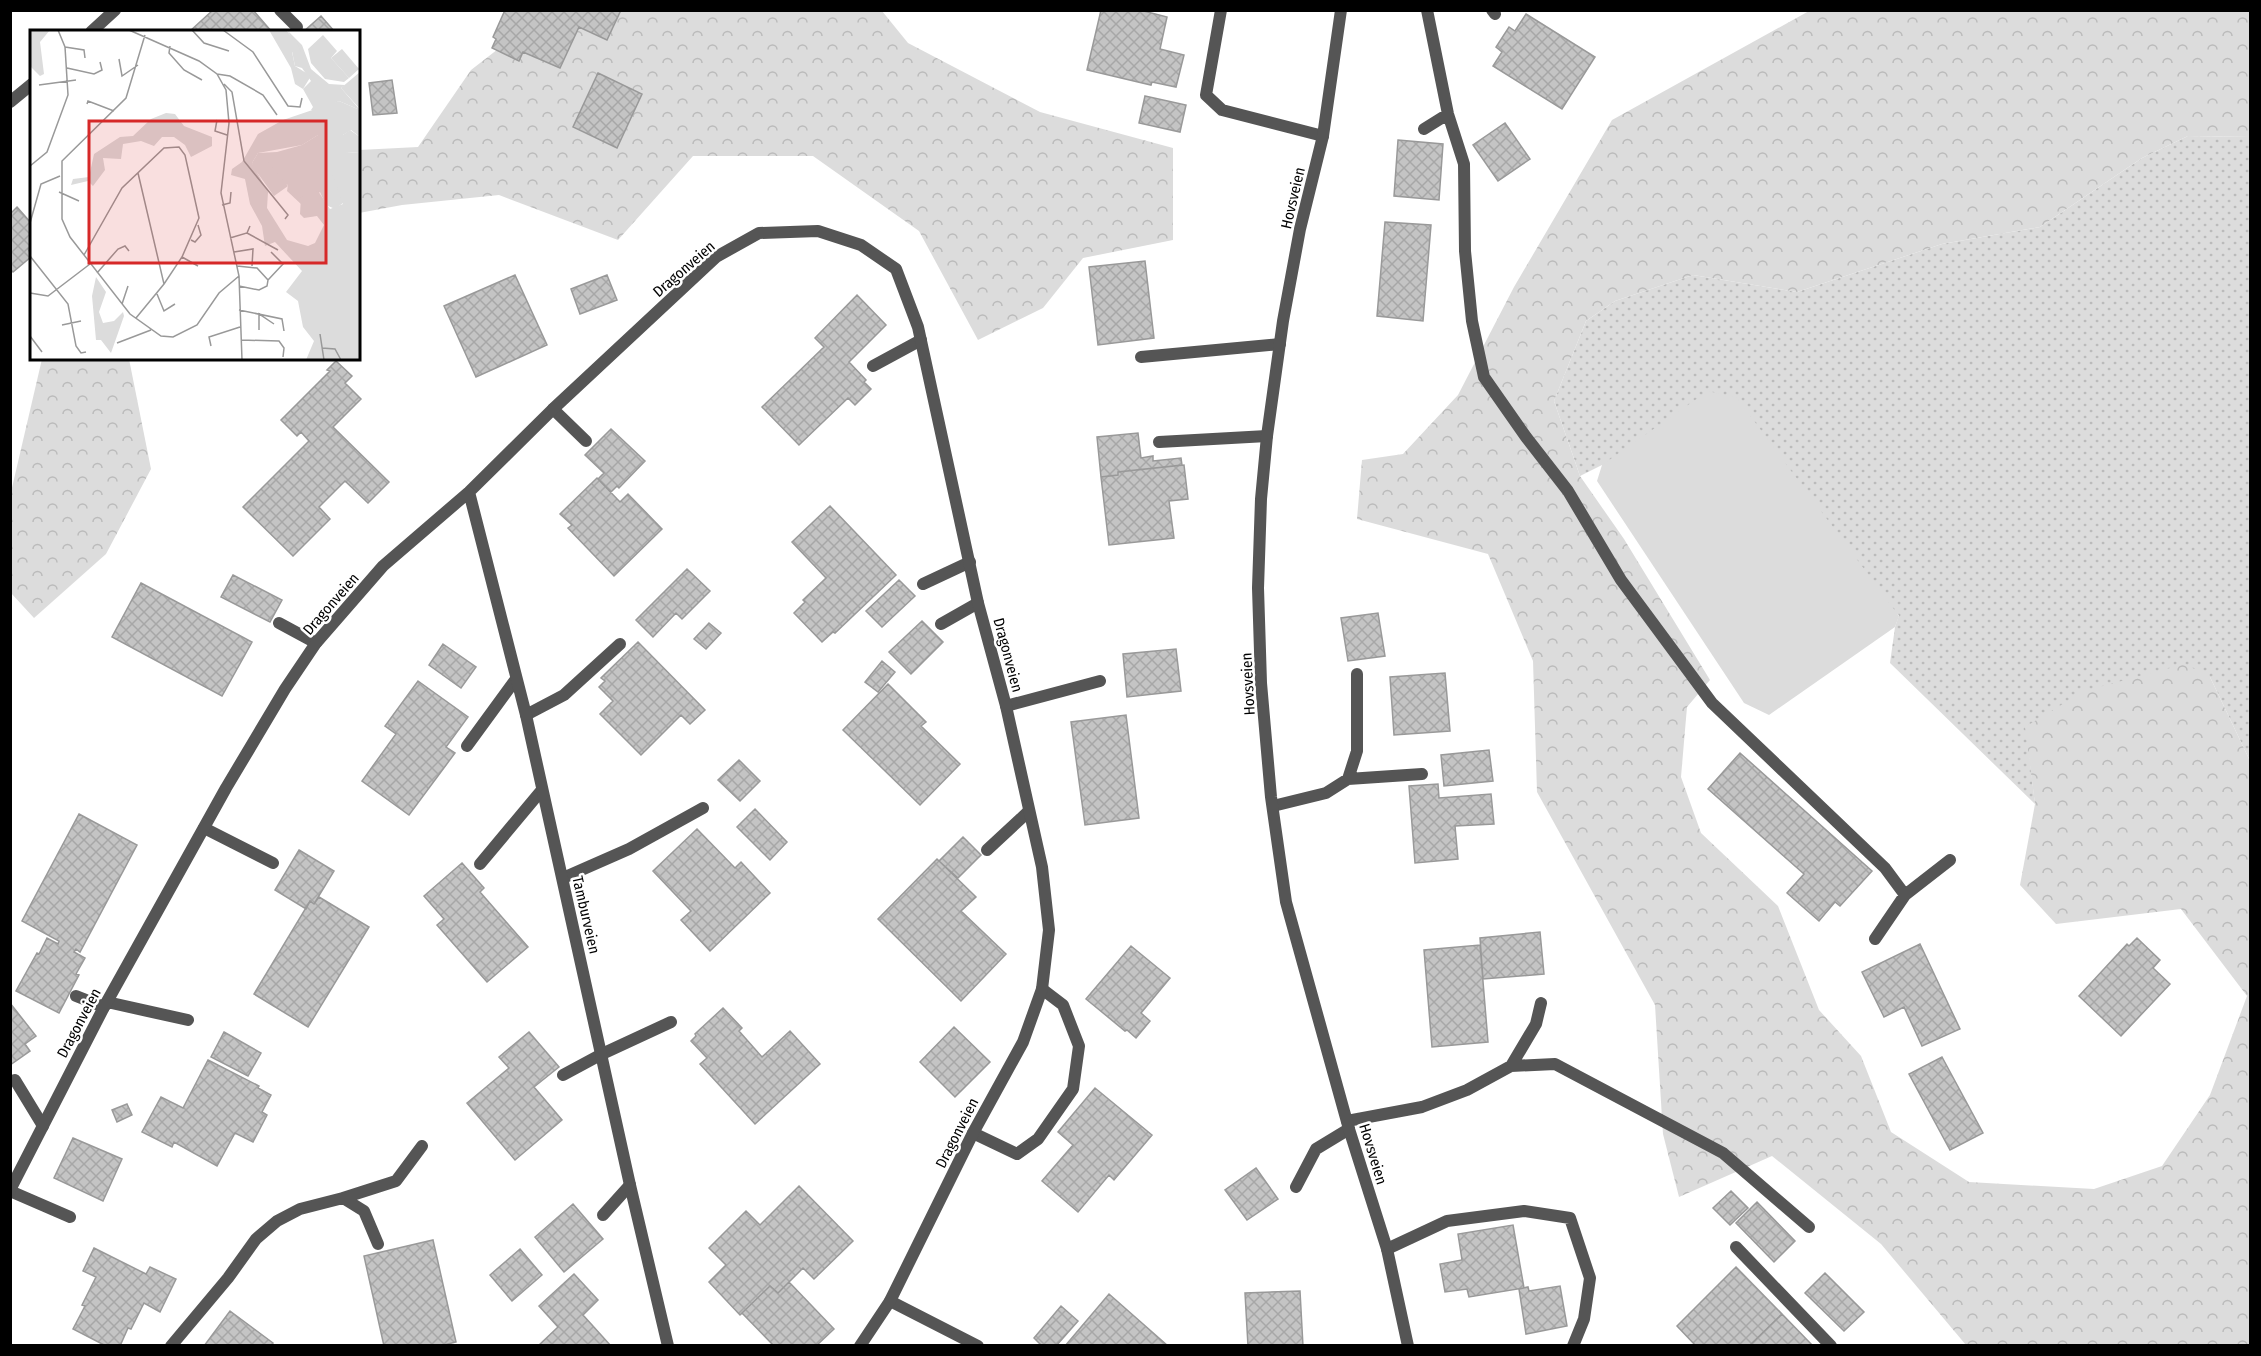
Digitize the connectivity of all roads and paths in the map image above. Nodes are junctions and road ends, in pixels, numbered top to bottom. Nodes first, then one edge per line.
1 (115, 10) edge
2 (280, 10) edge
3 (1221, 10) edge
4 (1341, 10) edge
5 (1427, 10) edge
6 (297, 27) dead end
7 (93, 30) edge
8 (30, 86) edge
9 (10, 102) edge
10 (1448, 114) junction
11 (1424, 129) dead end
12 (1323, 136) junction
13 (921, 339) junction
14 (1280, 344) junction
15 (1141, 357) dead end
16 (873, 366) dead end
17 (553, 409) junction
18 (1267, 436) junction
19 (586, 441) dead end
20 (1160, 442) dead end
21 (469, 492) junction
22 (970, 562) junction
23 (923, 584) dead end
24 (978, 603) junction
25 (279, 623) dead end
26 (941, 624) dead end
27 (316, 643) junction
28 (620, 644) dead end
29 (1357, 674) dead end
30 (516, 679) junction
31 (1100, 681) dead end
32 (1006, 705) junction
33 (526, 715) junction
34 (467, 746) dead end
35 (1422, 774) dead end
36 (1348, 779) junction
37 (541, 791) junction
38 (1273, 806) junction
39 (703, 808) dead end
40 (1029, 811) junction
41 (204, 828) junction
42 (987, 850) dead end
43 (1950, 860) dead end
44 (273, 863) dead end
45 (480, 864) dead end
46 (563, 878) junction
47 (1905, 895) junction
48 (1875, 939) dead end
49 (1042, 989) junction
50 (76, 996) dead end
51 (1541, 1003) dead end
52 (106, 1004) junction
53 (188, 1020) dead end
54 (671, 1022) dead end
55 (602, 1054) junction
56 (1511, 1066) junction
57 (563, 1075) dead end
58 (15, 1080) dead end
59 (1348, 1125) junction
60 (43, 1126) junction
61 (973, 1133) junction
62 (422, 1146) dead end
63 (630, 1185) junction
64 (1296, 1187) dead end
65 (10, 1190) edge
66 (343, 1198) junction
67 (603, 1215) dead end
68 (70, 1217) dead end
69 (1809, 1227) dead end
70 (378, 1244) dead end
71 (1736, 1247) dead end
72 (1387, 1249) junction
73 (890, 1301) junction
74 (171, 1346) edge
75 (668, 1346) edge
76 (860, 1346) edge
77 (978, 1346) edge
78 (1408, 1346) edge
79 (1573, 1346) edge
80 (1831, 1346) edge

1 - 7 street
2 - 6 street
3 - 12 street
4 - 12 street, Hovsveien
5 - 10 street
8 - 9 street
10 - 11 street
10 - 47 street
12 - 14 street, Hovsveien
13 - 16 street
13 - 17 street, Dragonveien
13 - 22 street, Dragonveien
14 - 15 street
14 - 18 street, Hovsveien
17 - 19 street
17 - 21 street, Dragonveien
18 - 20 street
18 - 38 street, Hovsveien
21 - 27 street, Dragonveien
21 - 30 street, Tamburveien
22 - 23 street
22 - 24 street, Dragonveien
24 - 26 street
24 - 32 street, Dragonveien
25 - 27 street
27 - 41 street, Dragonveien
28 - 33 street
29 - 36 street
30 - 33 street, Tamburveien
30 - 34 street
31 - 32 street
32 - 40 street, Dragonveien
33 - 37 street, Tamburveien
35 - 36 street
36 - 38 street
37 - 45 street
37 - 46 street, Tamburveien
38 - 59 street, Hovsveien
39 - 46 street
40 - 42 street
40 - 49 street, Dragonveien
41 - 44 street
41 - 52 street, Dragonveien
43 - 47 street
46 - 55 street, Tamburveien
47 - 48 street
49 - 61 street, Dragonveien
49 - 61 street
50 - 52 street
51 - 56 street
52 - 53 street
52 - 60 street, Dragonveien
54 - 55 street
55 - 57 street
55 - 63 street, Tamburveien
56 - 59 street
56 - 69 street
58 - 60 street
59 - 64 street
59 - 72 street, Hovsveien
60 - 65 street, Dragonveien
61 - 73 street, Dragonveien
62 - 66 street
63 - 67 street
63 - 75 street, Tamburveien
65 - 68 street
66 - 70 street
66 - 74 street
71 - 80 street
72 - 78 street, Hovsveien
72 - 79 street
73 - 76 street, Dragonveien
73 - 77 street

